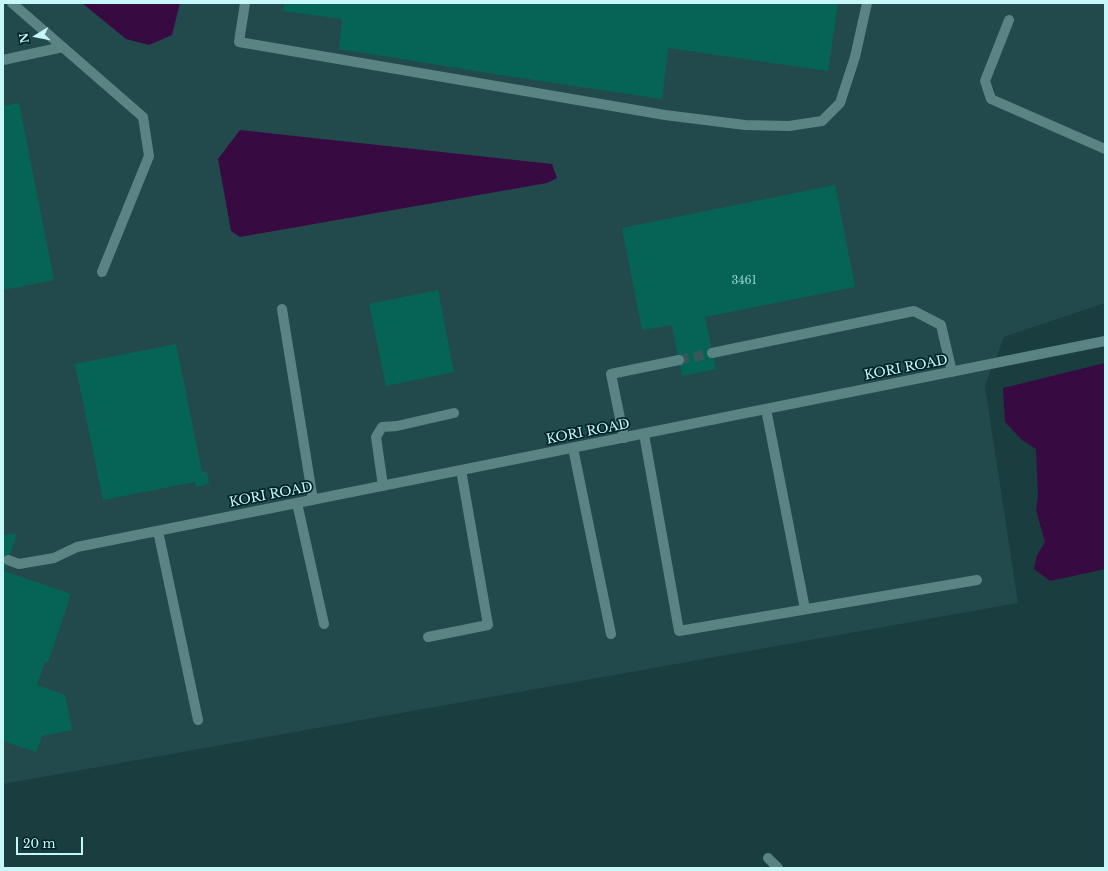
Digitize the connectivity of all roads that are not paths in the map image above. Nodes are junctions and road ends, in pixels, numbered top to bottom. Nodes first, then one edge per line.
1 (12, 3) edge
2 (244, 3) edge
3 (866, 3) edge
4 (1009, 20) dead end
5 (63, 47) junction
6 (3, 60) edge
7 (1105, 149) edge
8 (102, 272) dead end
9 (282, 309) dead end
10 (1105, 341) edge
11 (712, 353) tunnel mouth
12 (679, 360) tunnel mouth
13 (952, 372) junction
14 (766, 409) junction
15 (454, 413) dead end
16 (644, 434) junction
17 (624, 438) junction
18 (573, 448) junction
19 (461, 470) junction
20 (383, 486) junction
21 (313, 500) junction
22 (297, 503) junction
23 (158, 531) junction
24 (8, 560) dead end
25 (977, 580) dead end
26 (805, 609) junction
27 (324, 624) dead end
28 (611, 634) dead end
29 (428, 637) dead end
30 (198, 720) dead end
31 (768, 858) dead end
32 (778, 868) edge

1 - 5 street
2 - 3 street
4 - 7 street
5 - 6 street
5 - 8 street
9 - 21 street
10 - 13 street, KORI ROAD
11 - 13 street
12 - 17 street
13 - 14 street, KORI ROAD
14 - 16 street, KORI ROAD
14 - 26 street
15 - 20 street
16 - 17 street, KORI ROAD
16 - 26 street
17 - 18 street, KORI ROAD
18 - 19 street, KORI ROAD
18 - 28 street
19 - 20 street, KORI ROAD
19 - 29 street
20 - 21 street, KORI ROAD
21 - 22 street, KORI ROAD
22 - 23 street, KORI ROAD
22 - 27 street
23 - 24 street, KORI ROAD
23 - 30 street
25 - 26 street
31 - 32 street

